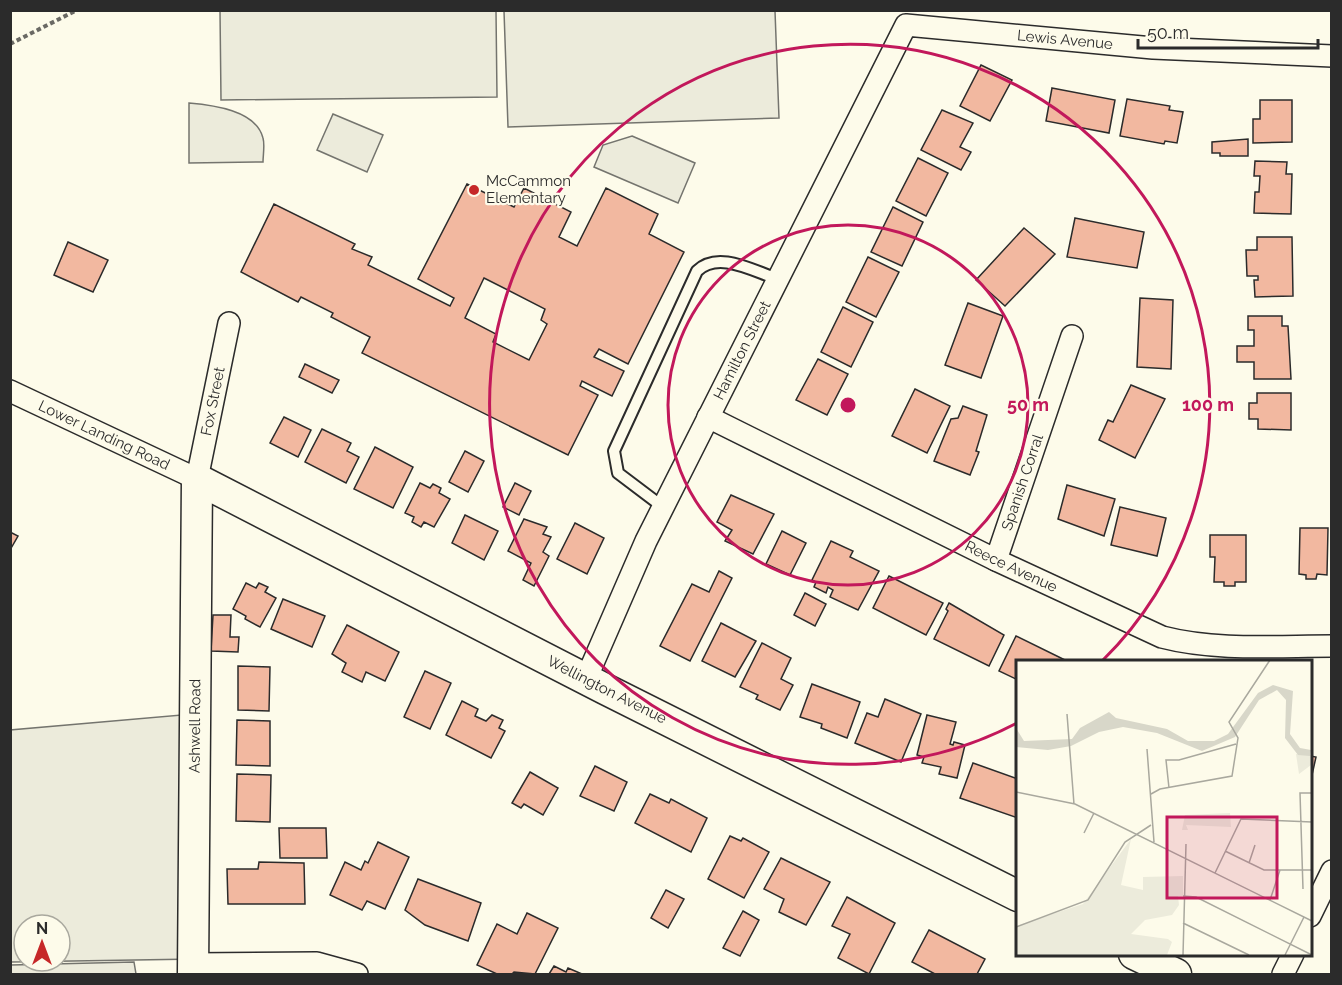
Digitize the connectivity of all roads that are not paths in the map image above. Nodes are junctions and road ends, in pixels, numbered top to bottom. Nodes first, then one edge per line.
1 (906, 25) joint
2 (1332, 56) edge
3 (778, 279) junction
4 (229, 323) dead end
5 (1072, 336) dead end
6 (10, 391) edge
7 (708, 417) junction
8 (197, 479) junction
9 (663, 507) junction
10 (996, 560) junction
11 (1332, 646) edge
12 (586, 680) junction
13 (1332, 871) edge
14 (1016, 895) edge
15 (1312, 914) edge
16 (1136, 955) edge
17 (1293, 955) edge
18 (193, 969) edge
19 (357, 975) edge
20 (1176, 975) edge
21 (1283, 975) edge

1 - 2 street, Lewis Avenue
1 - 3 street, Hamilton Street
3 - 7 street, Hamilton Street
3 - 9 lane
4 - 8 street, Fox Street
5 - 10 street, Spanish Corral
6 - 8 street, Lower Landing Road
7 - 9 street, Hamilton Street
7 - 10 street, Reece Avenue
8 - 12 street, Wellington Avenue
8 - 18 street, Ashwell Road
9 - 12 street, Hamilton Street
10 - 11 street, Reece Avenue
12 - 14 street, Wellington Avenue
13 - 15 street
16 - 20 street
17 - 21 street
18 - 19 street

